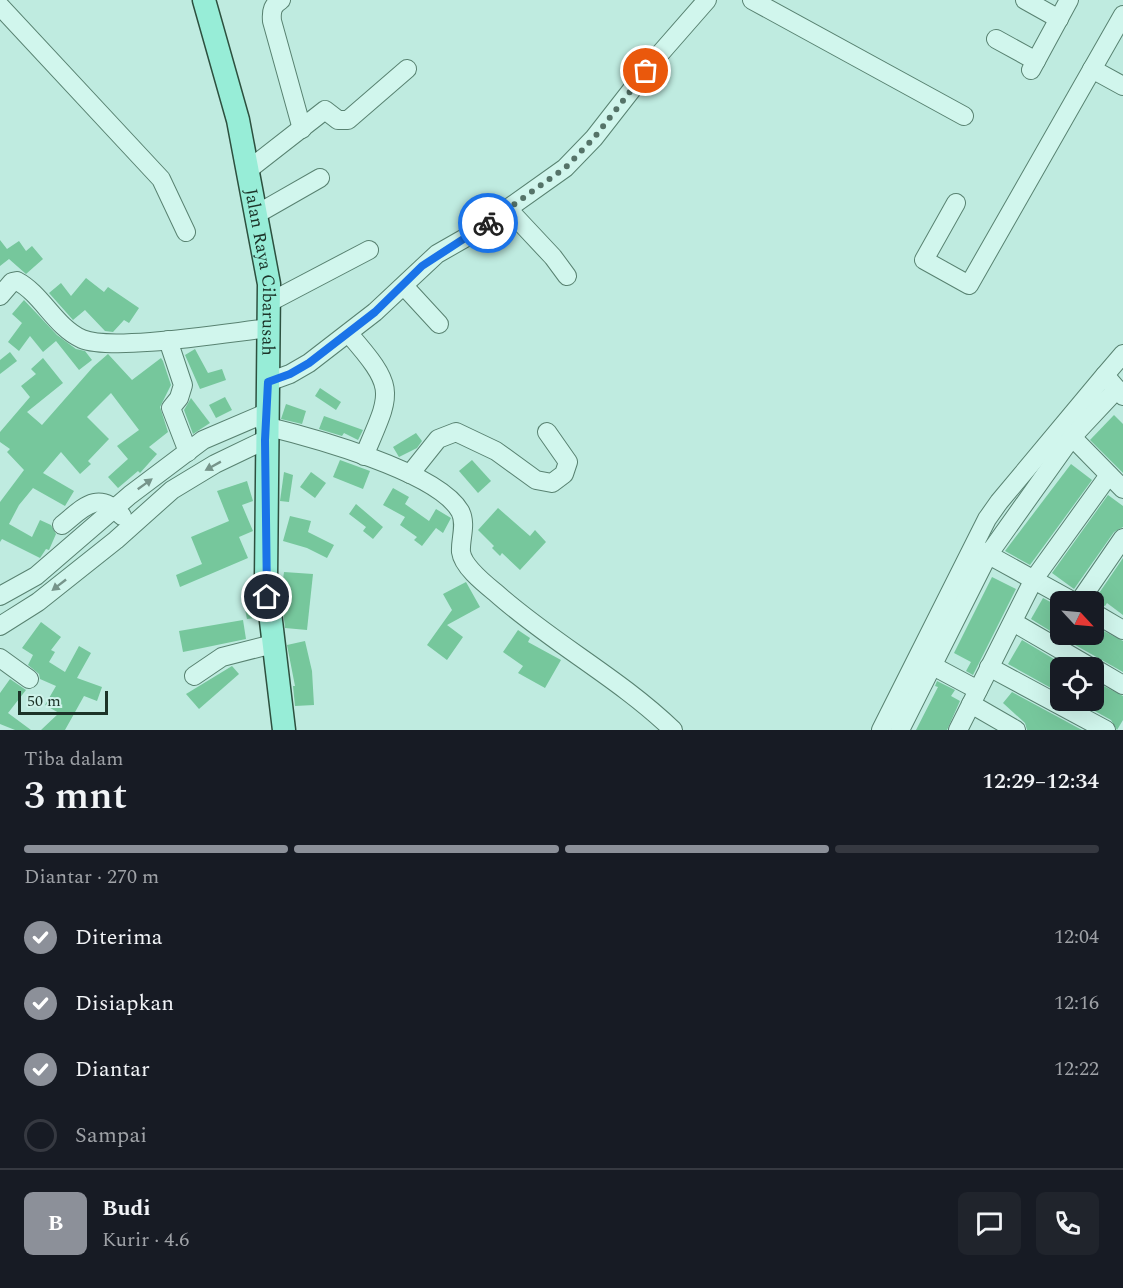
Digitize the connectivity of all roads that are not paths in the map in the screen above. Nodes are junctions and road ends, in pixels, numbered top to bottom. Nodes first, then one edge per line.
1 (204, 0) edge
2 (281, 0) edge
3 (707, 0) edge
4 (752, 0) edge
5 (1025, 0) edge
6 (1069, 0) edge
7 (0, 6) edge
8 (1123, 15) edge
9 (1059, 19) junction
10 (996, 39) dead end
11 (407, 69) dead end
12 (1092, 69) junction
13 (1123, 86) edge
14 (964, 116) dead end
15 (302, 129) junction
16 (248, 170) junction
17 (320, 178) dead end
18 (956, 203) dead end
19 (508, 209) junction
20 (257, 214) junction
21 (186, 232) dead end
22 (369, 250) dead end
23 (567, 276) dead end
24 (4, 283) edge
25 (404, 286) junction
26 (270, 302) junction
27 (439, 324) dead end
28 (270, 328) junction
29 (349, 334) junction
30 (168, 340) junction
31 (1117, 360) edge
32 (268, 382) junction
33 (1120, 392) edge
34 (266, 426) junction
35 (547, 432) dead end
36 (1072, 437) junction
37 (188, 452) junction
38 (364, 456) junction
39 (410, 474) junction
40 (1109, 475) junction
41 (1123, 489) edge
42 (115, 508) junction
43 (62, 525) dead end
44 (131, 527) junction
45 (1123, 538) edge
46 (981, 551) junction
47 (1034, 579) junction
48 (1055, 591) edge
49 (1087, 591) edge
50 (0, 597) edge
51 (1104, 617) edge
52 (1013, 622) junction
53 (1121, 624) edge
54 (0, 626) edge
55 (273, 644) junction
56 (1074, 657) edge
57 (0, 658) edge
58 (933, 666) junction
59 (989, 667) junction
60 (1104, 674) edge
61 (194, 676) dead end
62 (29, 679) dead end
63 (1123, 685) edge
64 (975, 697) junction
65 (284, 730) edge
66 (673, 730) edge
67 (881, 730) edge
68 (900, 730) edge
69 (958, 730) edge
70 (1016, 730) edge
71 (1106, 730) edge

1 - 16 main road, Jalan Raya Cibarusah
2 - 15 street
3 - 19 street
4 - 14 street
5 - 9 street
6 - 9 street
7 - 21 street
8 - 12 street
9 - 10 street
11 - 15 street
12 - 13 street
12 - 18 street
15 - 16 street
16 - 20 main road, Jalan Raya Cibarusah
17 - 20 street
19 - 23 street
19 - 25 street
20 - 26 main road, Jalan Raya Cibarusah
22 - 26 street
24 - 30 street
25 - 27 street
25 - 29 street
26 - 28 main road, Jalan Raya Cibarusah
28 - 30 street
28 - 32 main road, Jalan Raya Cibarusah
29 - 32 street
29 - 38 street
30 - 37 street
31 - 33 street
31 - 46 street
32 - 34 main road, Jalan Raya Cibarusah
33 - 36 street
34 - 37 street
34 - 38 street
34 -> 44 street
34 - 55 main road, Jalan Raya Cibarusah
35 - 39 street
36 - 40 street
36 - 46 street
42 -> 37 street
38 - 39 street
39 - 66 street
40 - 41 street
40 - 47 street
42 - 43 street
42 - 44 street
42 - 50 street
44 -> 54 street
45 - 49 street
46 - 47 street
46 - 58 street
46 - 67 street
47 - 48 street
47 - 52 street
51 - 53 street
52 - 56 street
52 - 59 street
55 - 61 street
55 - 65 main road, Jalan Raya Cibarusah
57 - 62 street
58 - 64 street
58 - 68 street
59 - 64 street
59 - 71 street
60 - 63 street
64 - 69 street
64 - 70 street

